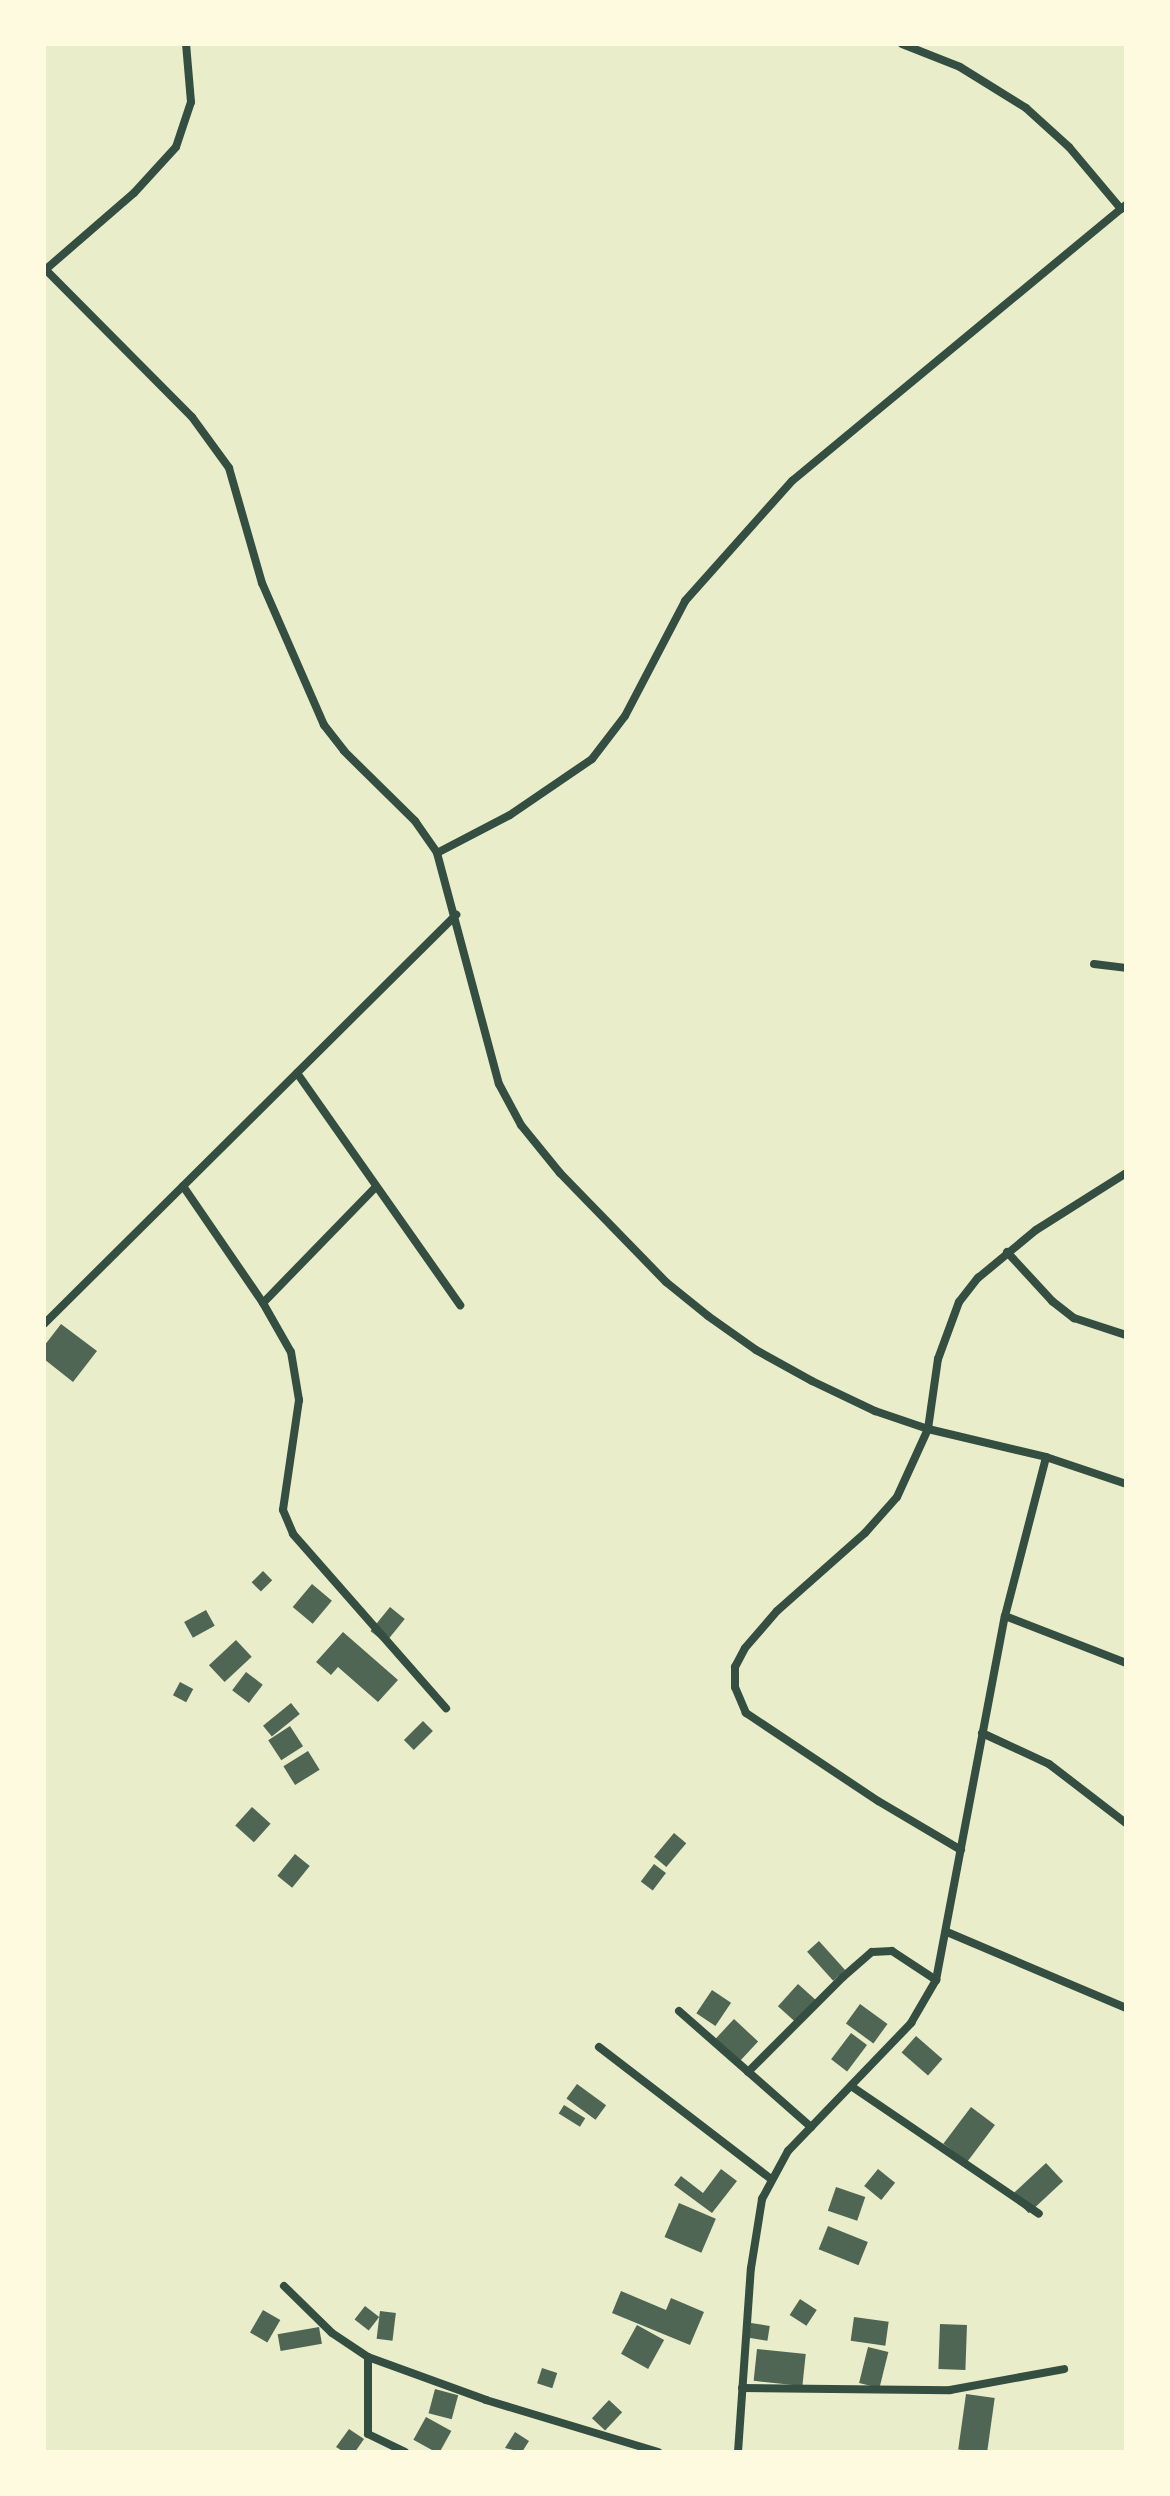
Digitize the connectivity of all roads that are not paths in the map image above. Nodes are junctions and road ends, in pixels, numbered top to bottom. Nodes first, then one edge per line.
1 (186, 44) edge
2 (902, 44) edge
3 (1123, 207) edge
4 (45, 269) edge
5 (437, 853) junction
6 (456, 915) junction
7 (1094, 964) dead end
8 (1126, 968) edge
9 (297, 1073) junction
10 (1126, 1173) edge
11 (183, 1186) junction
12 (375, 1188) junction
13 (1007, 1252) junction
14 (263, 1303) junction
15 (460, 1305) dead end
16 (44, 1324) edge
17 (1126, 1335) edge
18 (928, 1429) junction
19 (1046, 1457) junction
20 (1126, 1484) edge
21 (1005, 1616) junction
22 (1126, 1663) edge
23 (446, 1708) dead end
24 (982, 1733) junction
25 (1126, 1823) edge
26 (961, 1850) junction
27 (947, 1932) junction
28 (936, 1980) junction
29 (1126, 2008) edge
30 (679, 2011) dead end
31 (599, 2047) dead end
32 (748, 2072) junction
33 (851, 2086) junction
34 (811, 2127) junction
35 (771, 2179) junction
36 (1039, 2214) dead end
37 (284, 2286) dead end
38 (368, 2357) junction
39 (1064, 2369) dead end
40 (742, 2388) junction
41 (405, 2452) edge
42 (658, 2452) edge
43 (738, 2452) edge

1 - 4 street
2 - 3 street
3 - 5 street
4 - 5 street
5 - 6 street
6 - 9 street
6 - 18 street
7 - 8 street
9 - 11 street
9 - 12 street
10 - 13 street
11 - 14 street
11 - 16 street
12 - 14 street
12 - 15 street
13 - 17 street
13 - 18 street
14 - 23 street
18 - 19 street
18 - 26 street
19 - 20 street
19 - 21 street
21 - 22 street
21 - 24 street
24 - 25 street
24 - 26 street
26 - 27 street
27 - 28 street
27 - 29 street
28 - 32 street
28 - 33 street
30 - 32 street
31 - 35 street
32 - 34 street
33 - 34 street
33 - 36 street
34 - 35 street
35 - 40 street
37 - 38 street
38 - 41 street
38 - 42 street
39 - 40 street
40 - 43 street

